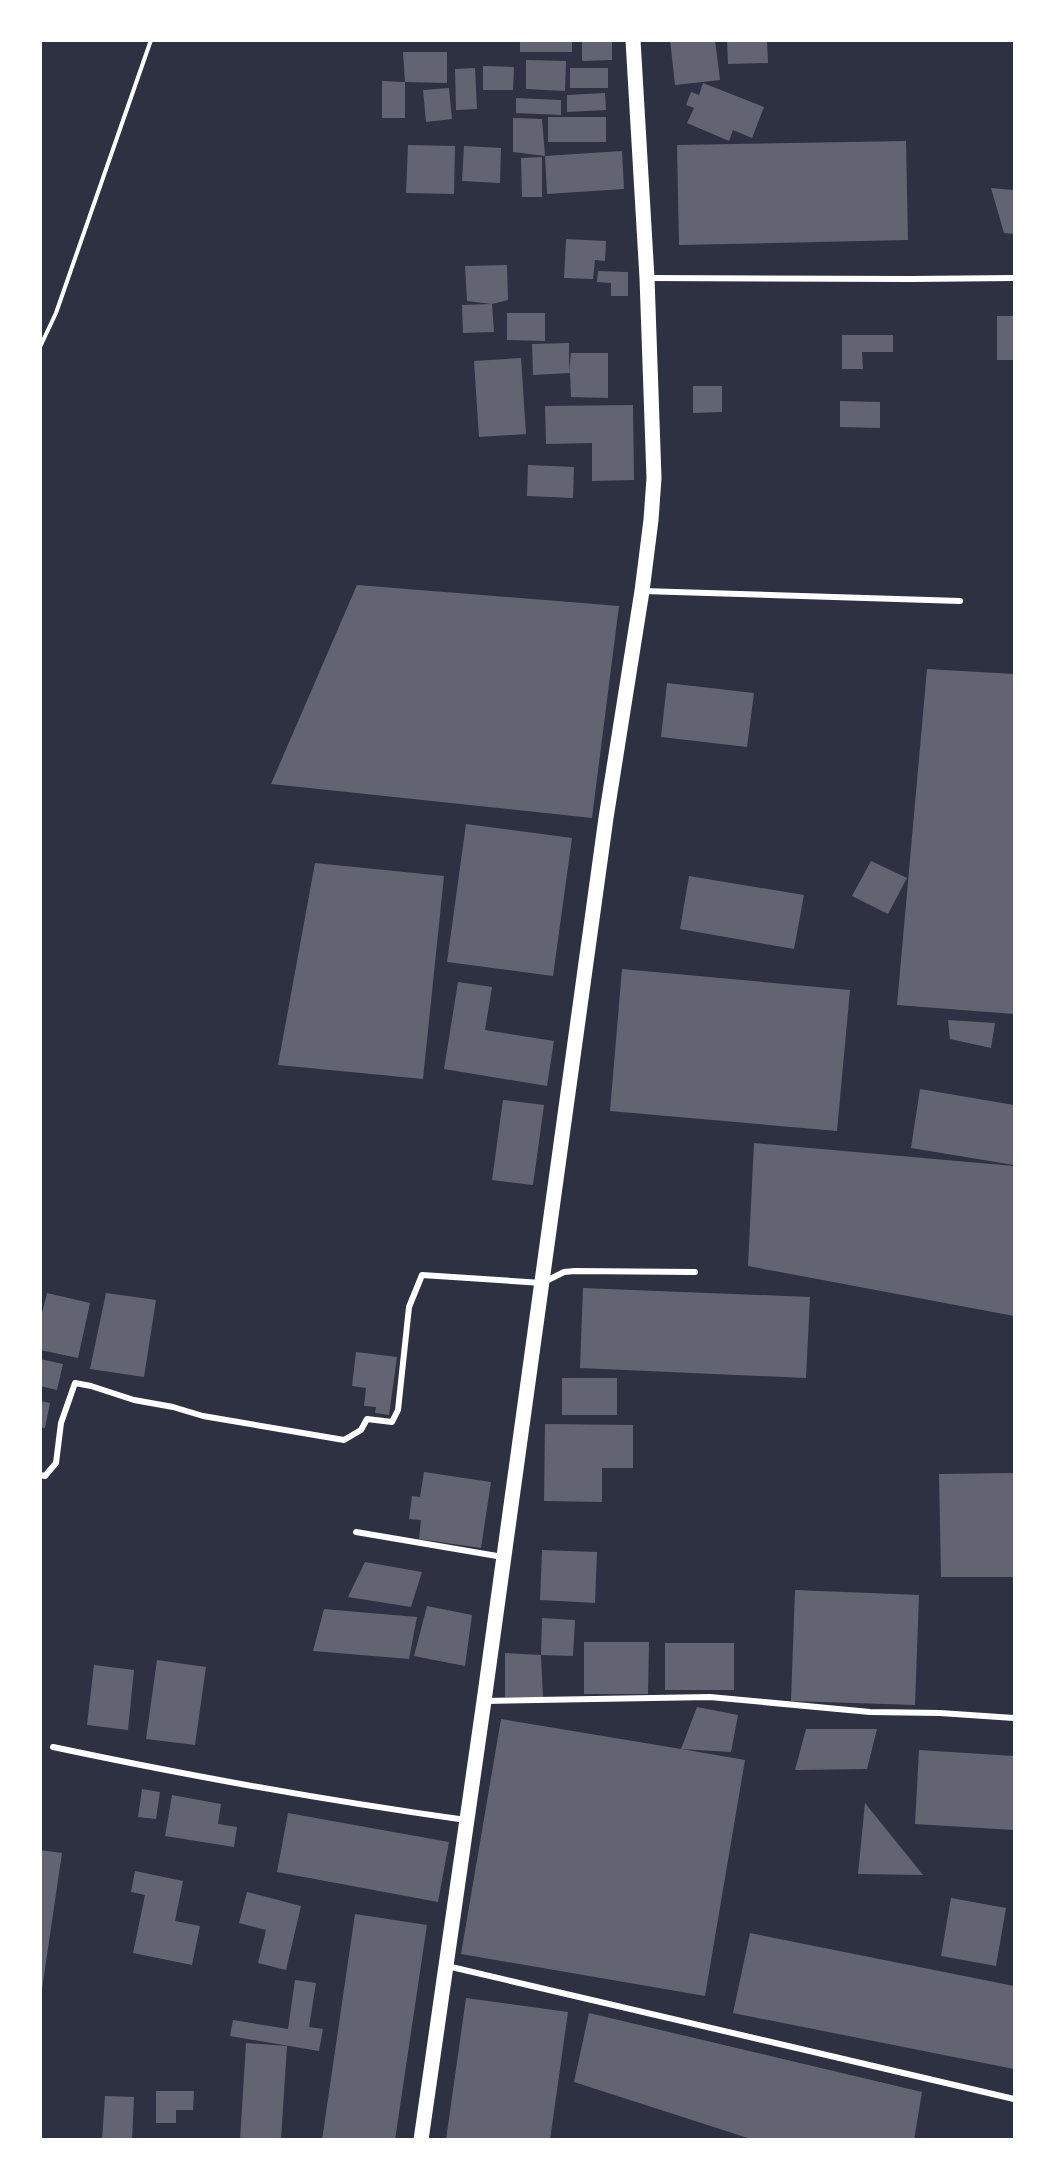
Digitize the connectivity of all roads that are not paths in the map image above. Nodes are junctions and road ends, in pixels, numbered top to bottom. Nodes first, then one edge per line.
1 (633, 40) edge
2 (647, 278) junction
3 (1014, 278) edge
4 (642, 591) junction
5 (960, 601) dead end
6 (695, 1272) dead end
7 (542, 1283) junction
8 (40, 1475) edge
9 (356, 1532) dead end
10 (503, 1557) junction
11 (484, 1701) junction
12 (1014, 1718) edge
13 (53, 1747) dead end
14 (467, 1820) junction
15 (447, 1965) junction
16 (1014, 2099) edge
17 (421, 2139) edge

1 - 2 main road
2 - 3 street
2 - 4 main road
4 - 5 street
4 - 7 main road
6 - 7 street
7 - 8 street
7 - 10 main road
9 - 10 street
10 - 11 main road
11 - 12 street
11 - 14 main road
13 - 14 street
14 - 15 main road
15 - 16 street
15 - 17 main road

